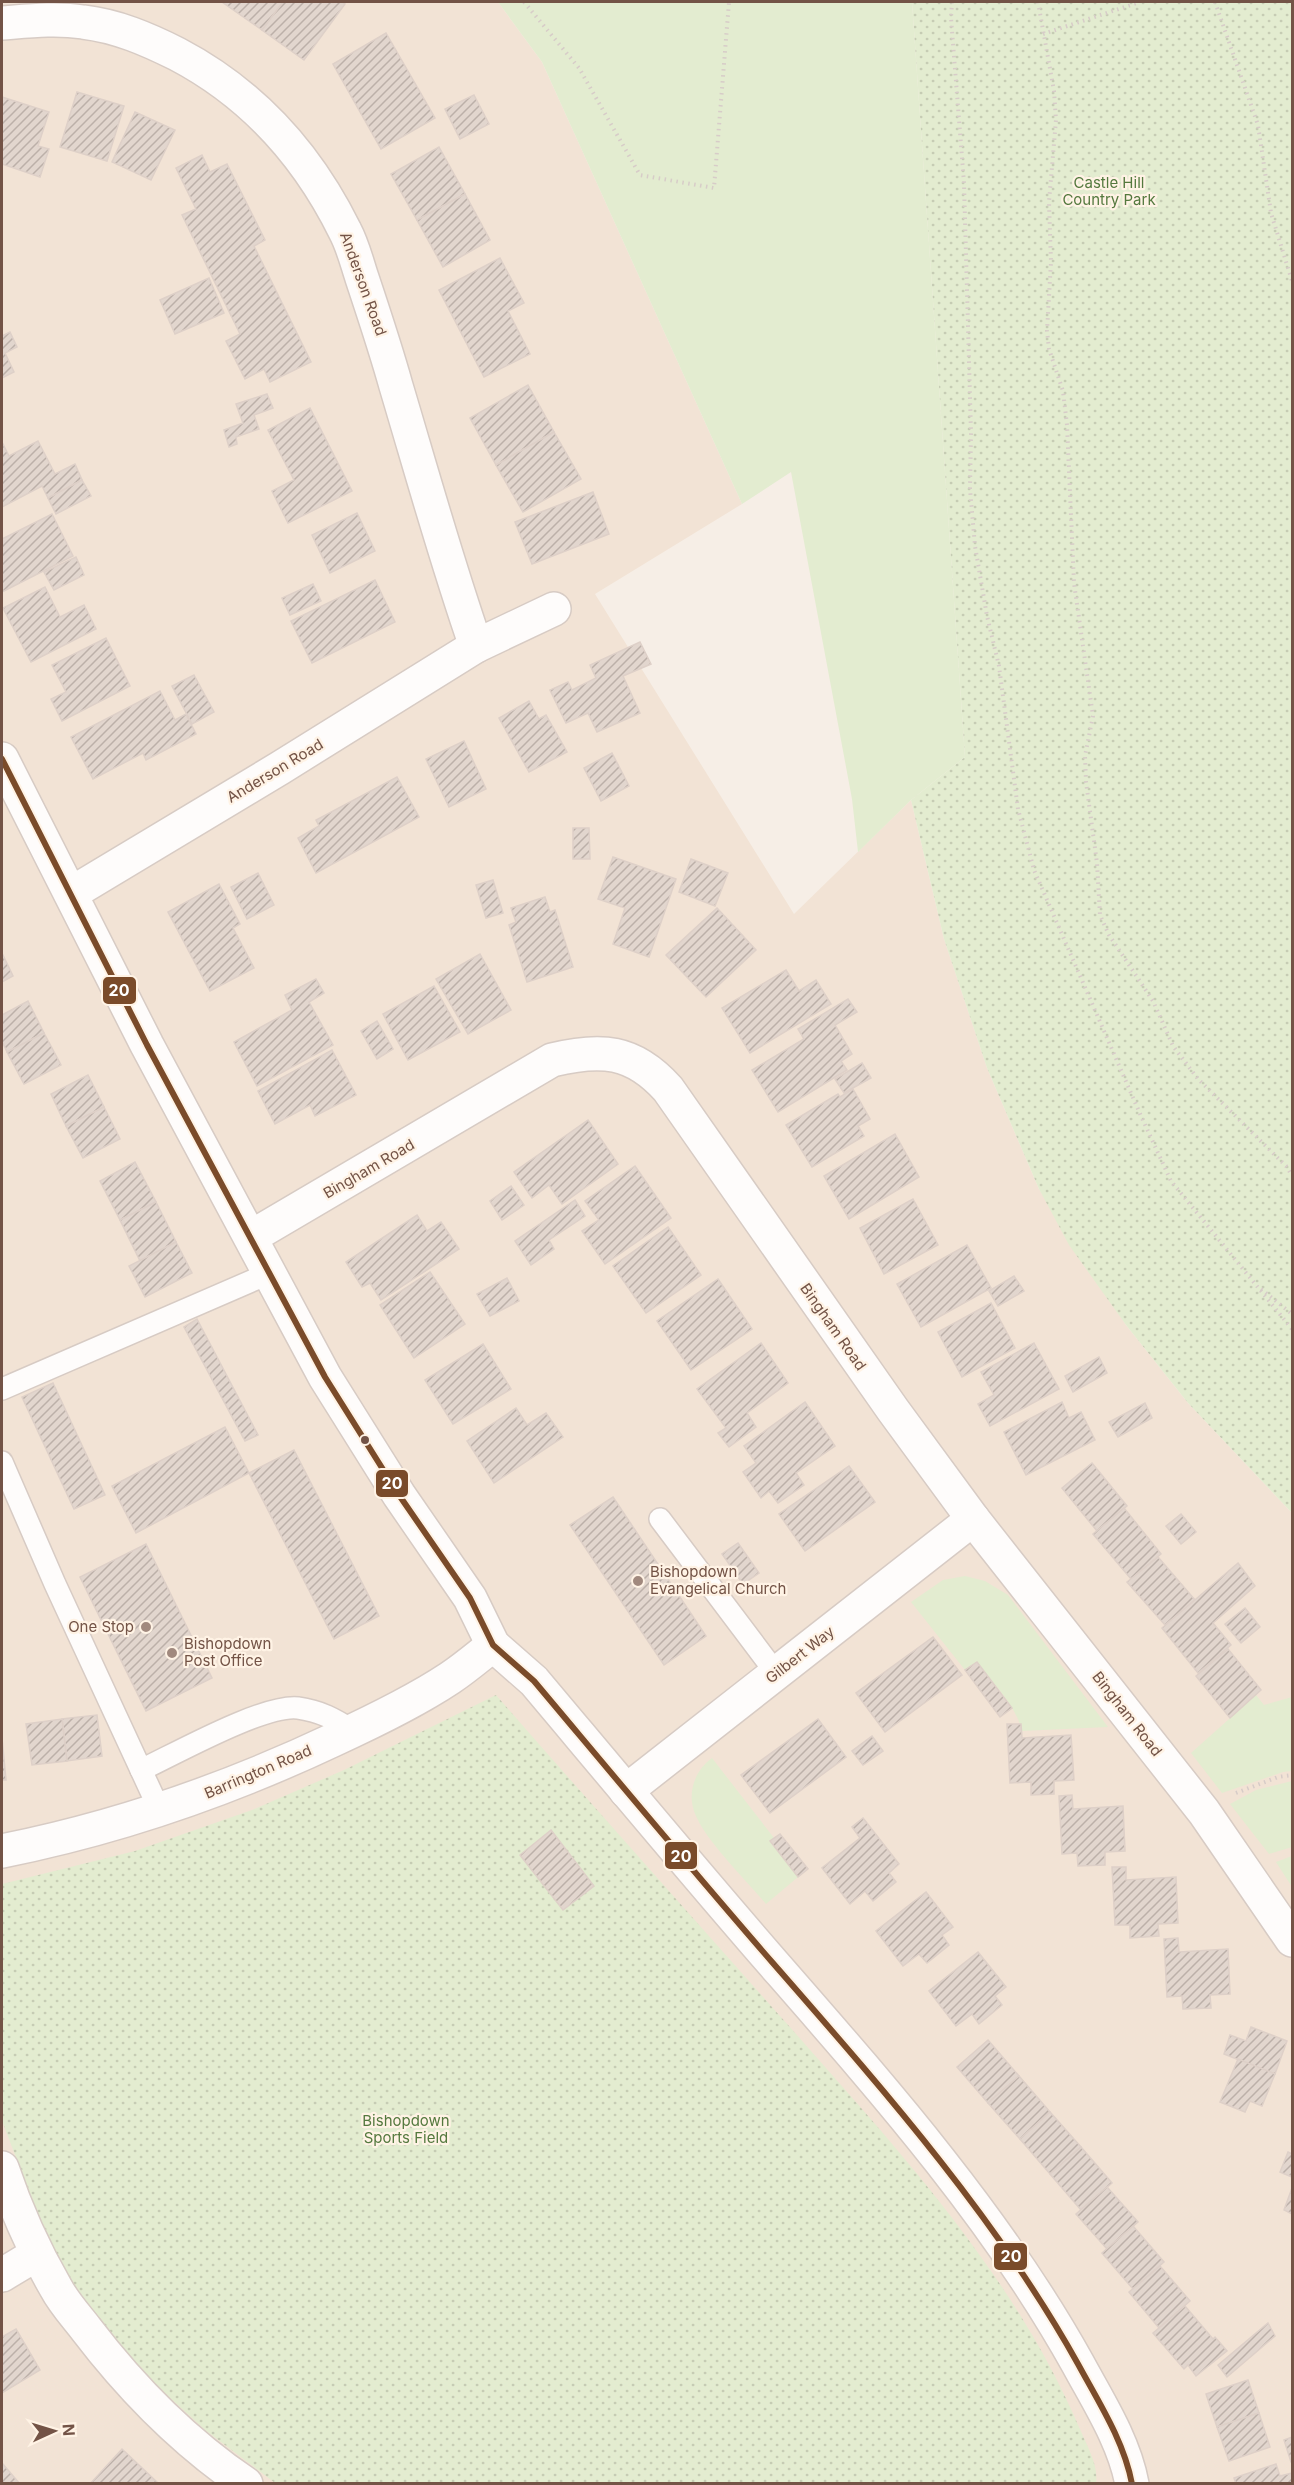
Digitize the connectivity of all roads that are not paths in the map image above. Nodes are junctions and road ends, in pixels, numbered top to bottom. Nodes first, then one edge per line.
1 (2, 23) edge
2 (554, 609) dead end
3 (476, 646) junction
4 (2, 759) edge
5 (72, 894) junction
6 (251, 1237) junction
7 (270, 1274) junction
8 (2, 1389) edge
9 (2, 1462) edge
10 (660, 1519) dead end
11 (973, 1519) junction
12 (493, 1645) junction
13 (776, 1674) junction
14 (353, 1731) junction
15 (141, 1770) junction
16 (626, 1791) junction
17 (160, 1811) junction
18 (2, 1851) edge
19 (1293, 1940) edge
20 (2, 2168) edge
21 (38, 2254) junction
22 (2, 2275) edge
23 (233, 2480) edge
24 (1132, 2484) edge

1 - 3 street, Anderson Road
2 - 3 street, Anderson Road
3 - 5 street, Anderson Road
4 - 5 street
5 - 6 street
6 - 7 street
6 - 11 street, Bingham Road
7 - 8 lane
7 - 12 street
9 - 15 lane
10 - 13 lane
11 - 13 street, Gilbert Way
11 - 19 street, Bingham Road
12 - 14 street, Barrington Road
12 - 16 street
13 - 16 street, Gilbert Way
14 - 15 lane
14 - 17 street, Barrington Road
15 - 17 lane
16 - 24 street
17 - 18 street, Barrington Road
20 - 21 street
21 - 22 street
21 - 23 street

